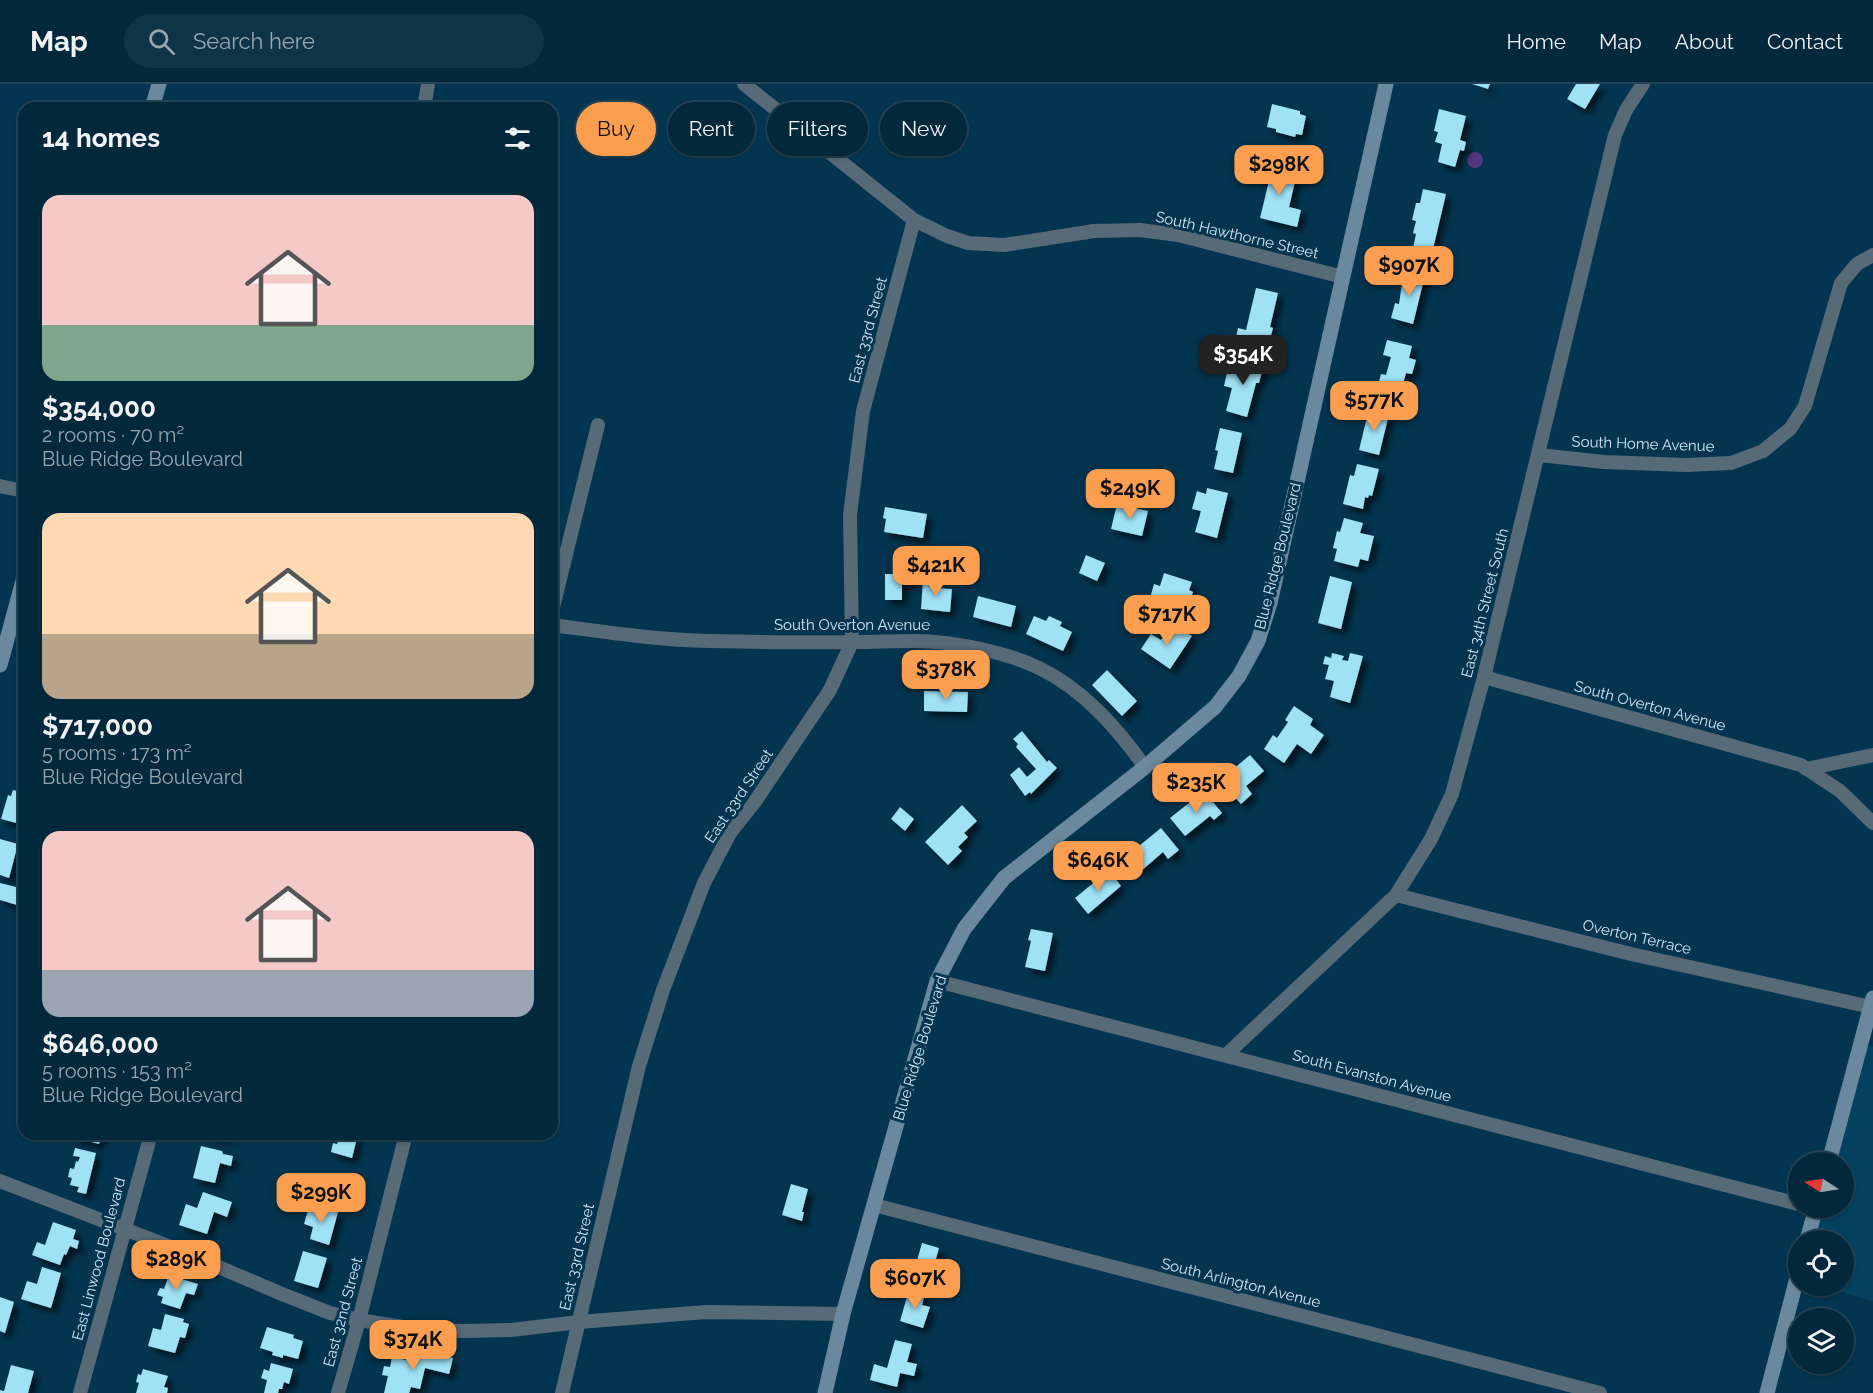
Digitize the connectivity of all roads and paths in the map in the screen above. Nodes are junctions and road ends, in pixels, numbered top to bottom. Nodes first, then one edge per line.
1 (159, 84) edge
2 (428, 84) edge
3 (744, 84) edge
4 (1386, 84) edge
5 (1643, 84) edge
6 (154, 102) edge
7 (424, 102) edge
8 (914, 220) junction
9 (1873, 255) edge
10 (1343, 277) junction
11 (598, 426) dead end
12 (1539, 454) junction
13 (0, 486) edge
14 (18, 490) edge
15 (558, 587) edge
16 (18, 599) edge
17 (558, 626) edge
18 (852, 642) junction
19 (0, 665) edge
20 (1484, 677) junction
21 (1873, 755) edge
22 (1145, 766) junction
23 (1806, 769) junction
24 (1873, 823) edge
25 (1396, 896) junction
26 (937, 981) junction
27 (1872, 1003) edge
28 (1226, 1055) junction
29 (149, 1140) edge
30 (404, 1140) edge
31 (1831, 1152) edge
32 (0, 1181) edge
33 (1788, 1201) edge
34 (874, 1205) junction
35 (124, 1230) junction
36 (1792, 1296) edge
37 (843, 1314) junction
38 (359, 1320) junction
39 (579, 1322) junction
40 (80, 1393) edge
41 (338, 1393) edge
42 (562, 1393) edge
43 (825, 1393) edge
44 (1600, 1393) edge
45 (1767, 1393) edge

1 - 6 street
2 - 7 street
3 - 8 street, South Hawthorne Street
4 - 10 street, Blue Ridge Boulevard
5 - 12 street, East 34th Street South
8 - 10 street, South Hawthorne Street
8 - 18 street, East 33rd Street
9 - 12 street, South Home Avenue
10 - 22 street, Blue Ridge Boulevard
11 - 15 street
12 - 20 street, East 34th Street South
13 - 14 street
16 - 19 street
17 - 18 street, South Overton Avenue
18 - 22 street, South Overton Avenue
18 - 39 street, East 33rd Street
20 - 23 street, South Overton Avenue
20 - 25 street, East 34th Street South
21 - 23 street
22 - 26 street, Blue Ridge Boulevard
23 - 24 street, South Overton Avenue
25 - 27 street, Overton Terrace
25 - 28 street, East 34th Street South
26 - 28 street, South Evanston Avenue
26 - 34 street, Blue Ridge Boulevard
27 - 31 street
28 - 33 street, South Evanston Avenue
29 - 35 street, East Linwood Boulevard
30 - 38 street, East 32nd Street
32 - 35 street
34 - 37 street, Blue Ridge Boulevard
34 - 44 street, South Arlington Avenue
35 - 38 street
35 - 40 street, East Linwood Boulevard
36 - 45 street
37 - 39 street
37 - 43 street, Blue Ridge Boulevard
38 - 39 street
38 - 41 street, East 32nd Street
39 - 42 street, East 33rd Street

